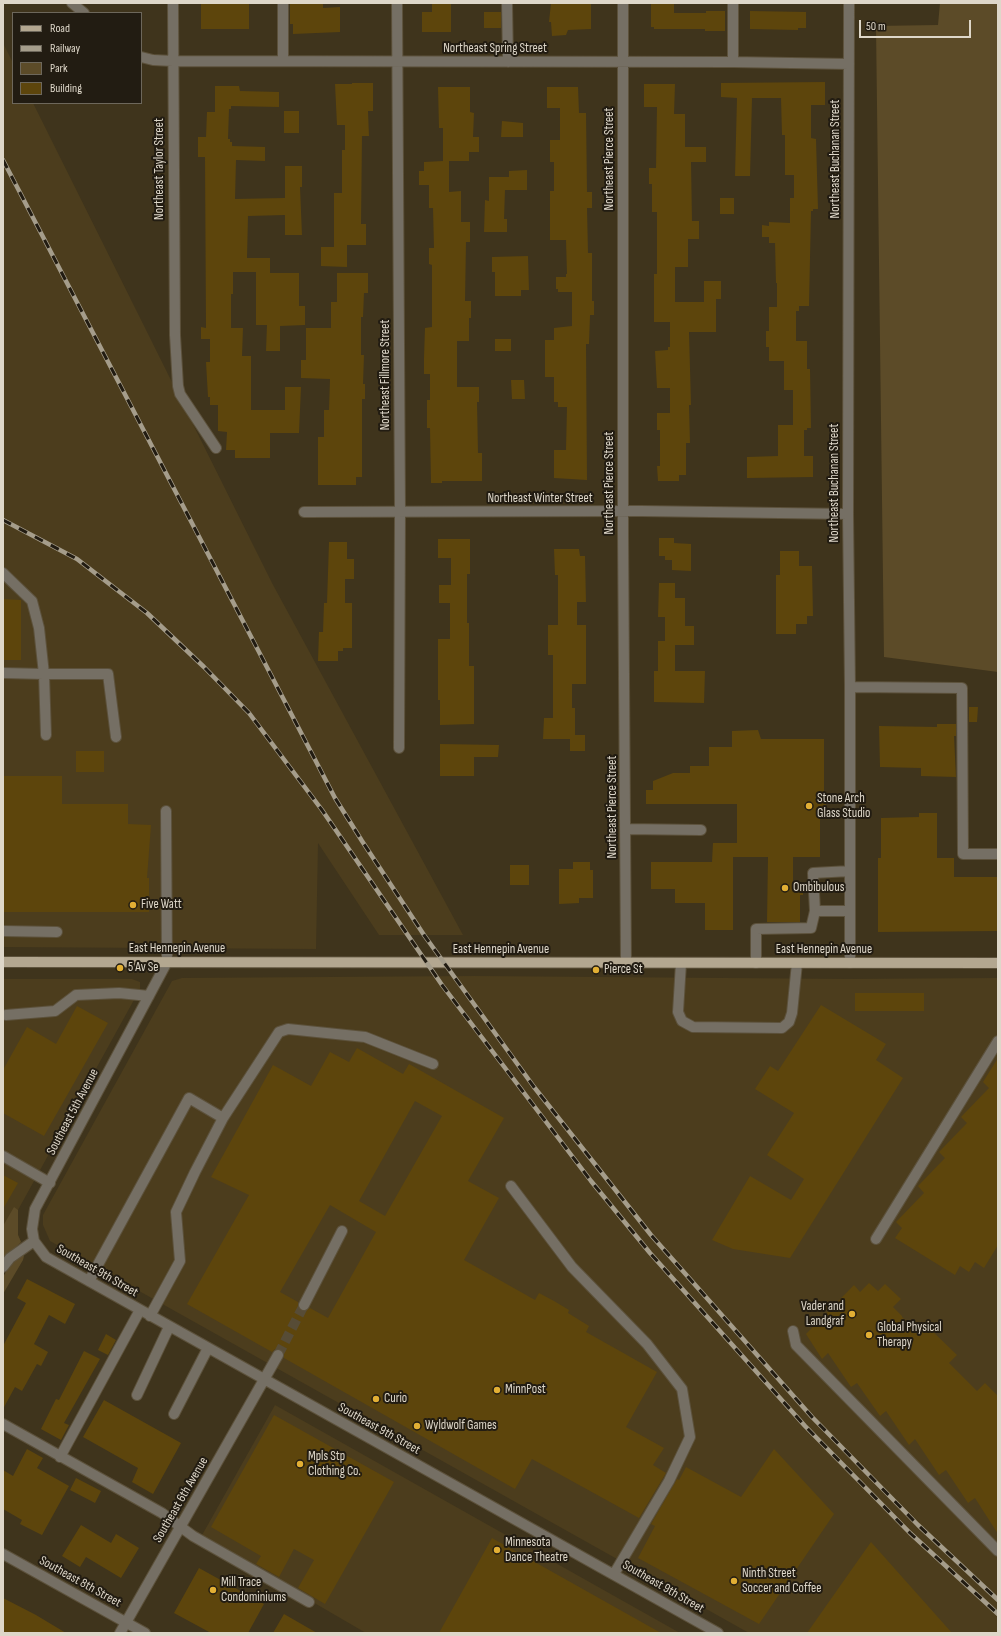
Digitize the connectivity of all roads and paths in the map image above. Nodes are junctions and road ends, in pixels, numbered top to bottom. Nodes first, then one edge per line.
1 (72, 3) edge
2 (173, 3) edge
3 (283, 3) edge
4 (397, 3) edge
5 (508, 3) edge
6 (623, 3) edge
7 (733, 3) edge
8 (849, 3) edge
9 (83, 12) edge
10 (142, 57) edge
11 (173, 61) junction
12 (283, 61) junction
13 (397, 62) junction
14 (508, 62) junction
15 (623, 62) junction
16 (733, 62) junction
17 (849, 64) junction
18 (216, 448) dead end
19 (304, 512) dead end
20 (400, 512) junction
21 (623, 512) junction
22 (848, 514) junction
23 (3, 573) edge
24 (3, 673) edge
25 (44, 674) junction
26 (850, 687) junction
27 (46, 735) dead end
28 (116, 738) dead end
29 (400, 748) dead end
30 (166, 811) dead end
31 (626, 828) junction
32 (701, 830) dead end
33 (998, 854) edge
34 (850, 871) junction
35 (815, 911) junction
36 (850, 911) junction
37 (3, 931) edge
38 (57, 932) dead end
39 (3, 962) edge
40 (167, 962) junction
41 (998, 962) edge
42 (626, 963) junction
43 (681, 963) junction
44 (756, 963) junction
45 (797, 963) junction
46 (850, 963) junction
47 (149, 996) junction
48 (4, 1017) edge
49 (998, 1041) edge
50 (433, 1064) dead end
51 (223, 1118) junction
52 (3, 1156) edge
53 (50, 1183) junction
54 (511, 1186) dead end
55 (342, 1231) dead end
56 (876, 1239) dead end
57 (34, 1241) junction
58 (3, 1267) edge
59 (89, 1281) junction
60 (304, 1305) tunnel mouth
61 (140, 1310) junction
62 (150, 1316) junction
63 (169, 1327) junction
64 (794, 1331) dead end
65 (208, 1348) junction
66 (278, 1355) tunnel mouth
67 (264, 1380) junction
68 (137, 1394) dead end
69 (174, 1414) dead end
70 (3, 1424) edge
71 (60, 1457) junction
72 (181, 1526) junction
73 (998, 1551) edge
74 (3, 1554) edge
75 (614, 1574) junction
76 (309, 1602) dead end
77 (126, 1623) junction
78 (120, 1633) edge
79 (145, 1633) edge
80 (718, 1633) edge

1 - 9 street
2 - 11 street, Northeast Taylor Street
3 - 12 street
4 - 13 street, Northeast Fillmore Street
5 - 14 street
6 - 15 street, Northeast Pierce Street
7 - 16 street
8 - 17 street, Northeast Buchanan Street
10 - 11 street, Northeast Spring Street
11 - 12 street, Northeast Spring Street
11 - 18 street, Northeast Taylor Street
12 - 13 street, Northeast Spring Street
13 - 14 street, Northeast Spring Street
13 - 20 street, Northeast Fillmore Street
14 - 15 street, Northeast Spring Street
15 - 16 street, Northeast Spring Street
15 - 21 street, Northeast Pierce Street
16 - 17 street, Northeast Spring Street
17 - 22 street, Northeast Buchanan Street
19 - 20 street, Northeast Winter Street
20 - 21 street, Northeast Winter Street
20 - 29 street, Northeast Fillmore Street
21 - 22 street, Northeast Winter Street
21 - 31 street, Northeast Pierce Street
22 - 26 street, Northeast Buchanan Street
23 - 25 street
24 - 25 street
25 - 27 street
25 - 28 street
26 - 33 street
26 - 34 street, Northeast Buchanan Street
30 - 40 street
31 - 32 street
31 - 42 street, Northeast Pierce Street
34 - 35 street
34 - 36 street, Northeast Buchanan Street
35 - 36 street
35 - 44 street
36 - 46 street, Northeast Buchanan Street
37 - 38 street
39 - 40 main road, East Hennepin Avenue
40 - 42 main road, East Hennepin Avenue
40 - 47 street, Southeast 5th Avenue
41 - 46 main road, East Hennepin Avenue
42 - 43 main road, East Hennepin Avenue
43 - 44 main road, East Hennepin Avenue
43 - 45 street
44 - 45 main road, East Hennepin Avenue
45 - 46 main road, East Hennepin Avenue
47 - 48 street
47 - 53 street, Southeast 5th Avenue
49 - 56 street
50 - 51 street
51 - 59 street
51 - 62 street
52 - 53 street
53 - 57 street, Southeast 5th Avenue
54 - 75 street
55 - 60 street
57 - 58 street
57 - 59 street, Southeast 9th Street
59 - 61 street, Southeast 9th Street
61 - 62 street, Southeast 9th Street
61 - 71 street
62 - 63 street, Southeast 9th Street
63 - 65 street, Southeast 9th Street
63 - 68 street
64 - 73 street
65 - 67 street, Southeast 9th Street
65 - 69 street
66 - 67 street, Southeast 6th Avenue
67 - 72 street, Southeast 6th Avenue
67 - 75 street, Southeast 9th Street
70 - 71 street
71 - 72 street
72 - 76 street
72 - 77 street, Southeast 6th Avenue
74 - 77 street, Southeast 8th Street
75 - 80 street, Southeast 9th Street
77 - 78 street, Southeast 6th Avenue
77 - 79 street, Southeast 8th Street

